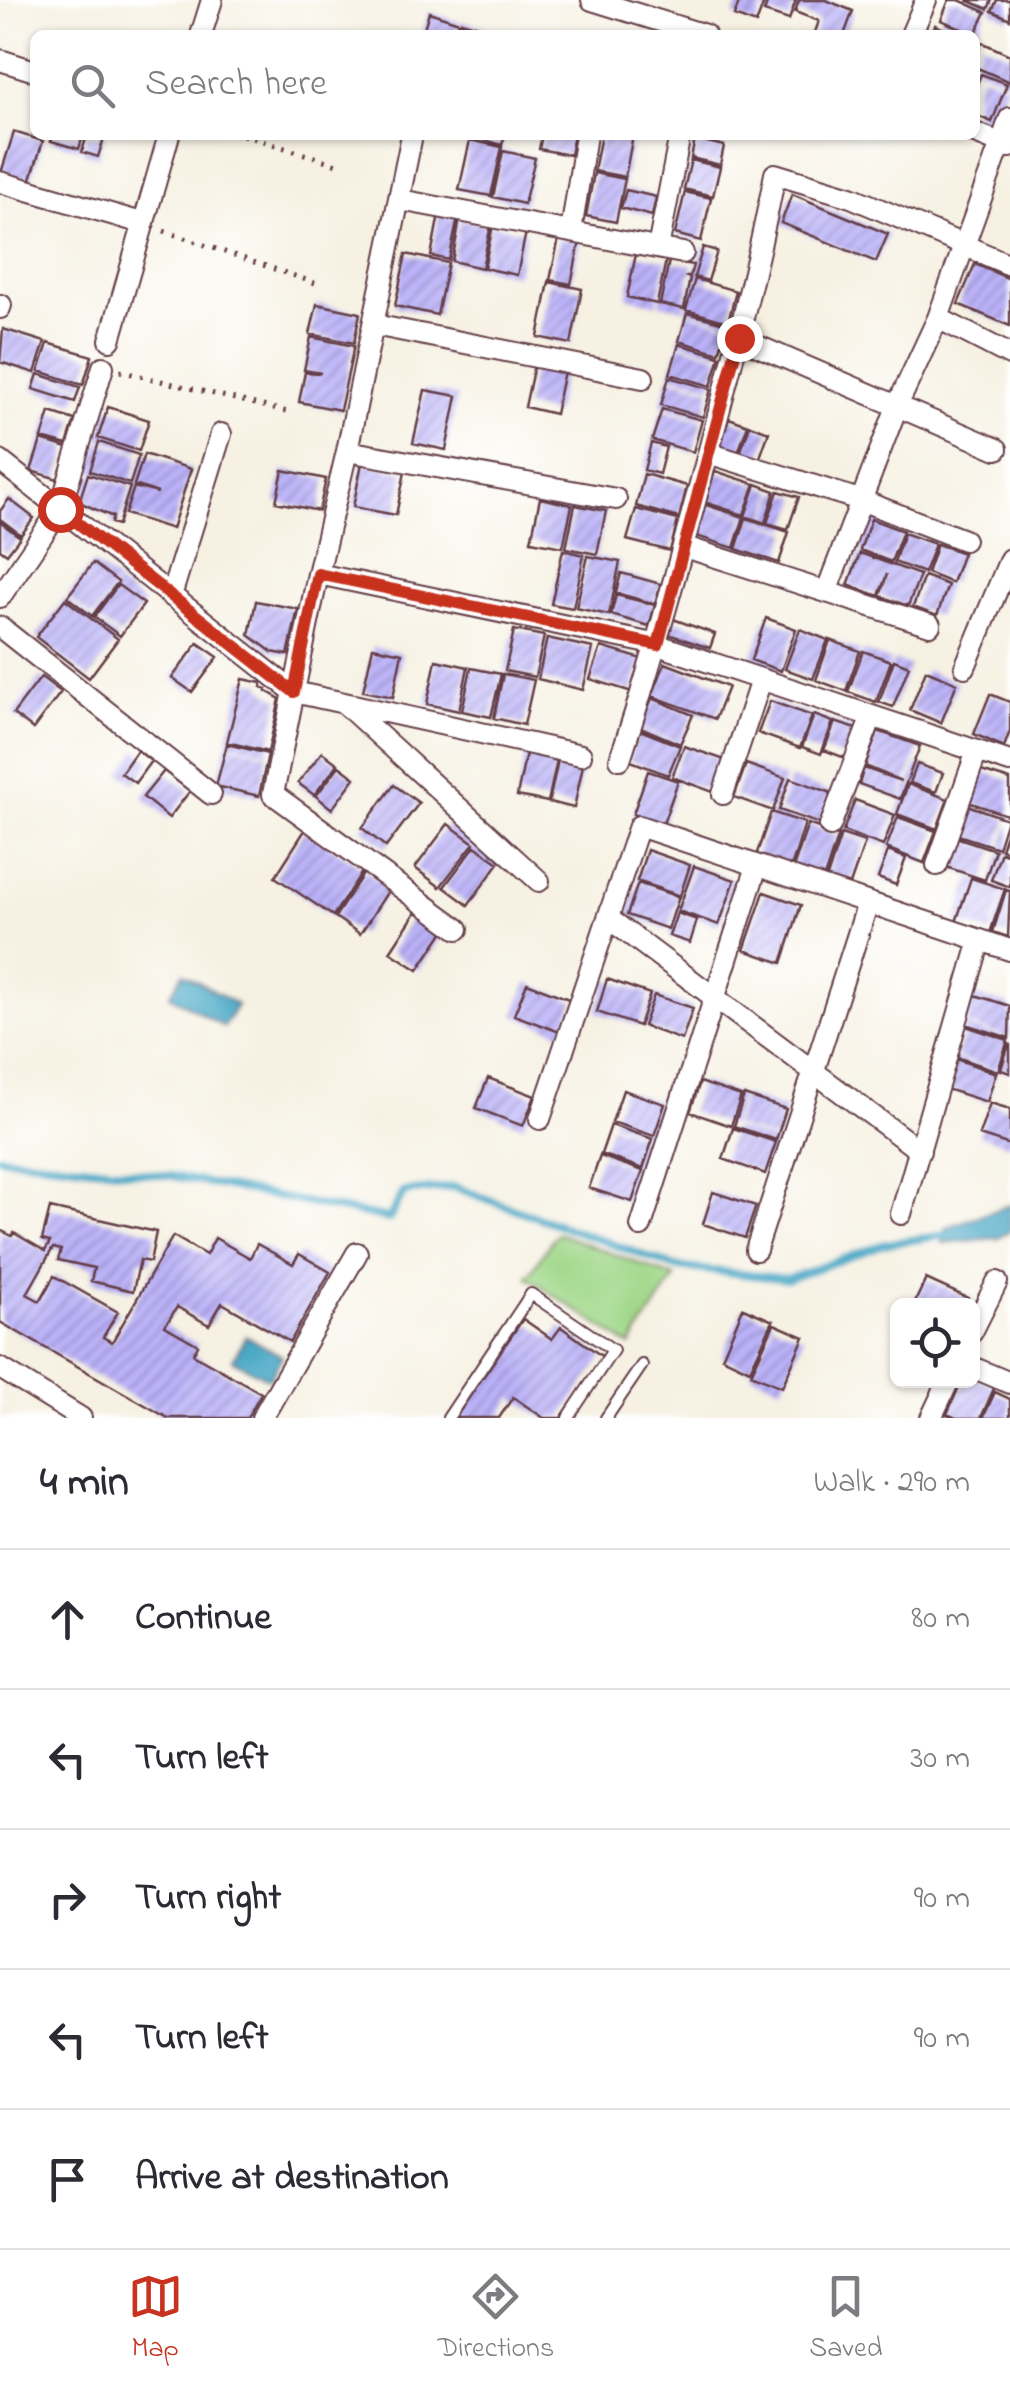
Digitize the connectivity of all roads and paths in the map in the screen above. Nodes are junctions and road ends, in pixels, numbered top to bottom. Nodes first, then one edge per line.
1 (212, 0) edge
2 (592, 0) edge
3 (926, 0) edge
4 (203, 30) edge
5 (689, 30) edge
6 (913, 30) edge
7 (0, 60) edge
8 (30, 69) edge
9 (1010, 118) edge
10 (980, 135) edge
11 (167, 140) edge
12 (260, 140) edge
13 (411, 140) edge
14 (585, 140) edge
15 (679, 140) edge
16 (1005, 144) edge
17 (340, 165) dead end
18 (0, 182) edge
19 (400, 200) junction
20 (142, 223) junction
21 (571, 232) junction
22 (962, 246) junction
23 (658, 248) junction
24 (683, 253) dead end
25 (1010, 265) edge
26 (315, 283) dead end
27 (938, 318) junction
28 (374, 325) junction
29 (739, 338) junction
30 (110, 340) dead end
31 (1010, 355) edge
32 (103, 367) joint
33 (643, 378) dead end
34 (898, 404) junction
35 (288, 412) dead end
36 (221, 434) dead end
37 (998, 449) dead end
38 (348, 451) junction
39 (708, 453) junction
40 (0, 462) edge
41 (616, 499) dead end
42 (862, 502) junction
43 (60, 509) junction
44 (964, 540) dead end
45 (685, 547) junction
46 (1010, 559) edge
47 (318, 574) junction
48 (827, 590) junction
49 (172, 596) junction
50 (0, 597) edge
51 (930, 625) dead end
52 (0, 627) edge
53 (658, 645) junction
54 (965, 668) dead end
55 (762, 680) junction
56 (294, 692) junction
57 (344, 703) junction
58 (872, 716) junction
59 (977, 751) junction
60 (581, 755) dead end
61 (620, 760) dead end
62 (1010, 762) edge
63 (211, 794) dead end
64 (724, 794) dead end
65 (830, 826) dead end
66 (937, 865) dead end
67 (758, 866) junction
68 (539, 880) dead end
69 (868, 903) junction
70 (608, 918) junction
71 (458, 929) dead end
72 (980, 940) junction
73 (1010, 950) edge
74 (716, 1000) junction
75 (810, 1072) junction
76 (540, 1119) dead end
77 (920, 1151) junction
78 (901, 1214) dead end
79 (641, 1226) dead end
80 (756, 1250) dead end
81 (357, 1253) dead end
82 (997, 1282) dead end
83 (980, 1316) edge
84 (642, 1365) dead end
85 (0, 1368) edge
86 (980, 1370) edge
87 (1010, 1383) edge
88 (945, 1388) edge
89 (81, 1418) edge
90 (262, 1418) edge
91 (448, 1418) edge
92 (568, 1418) edge
93 (606, 1418) edge
94 (931, 1418) edge

1 - 4 street
2 - 5 street
3 - 6 street
7 - 8 street
9 - 16 street
10 - 16 street
11 - 20 street
12 - 17 path
13 - 19 street
14 - 21 street
15 - 23 street
16 - 22 street
18 - 20 street
19 - 21 street
19 - 28 street
20 - 26 path
20 - 30 street
21 - 23 street
22 - 25 street
22 - 27 street
22 - 29 street
23 - 24 street
27 - 31 street
27 - 34 street
28 - 33 street
28 - 38 street
29 - 34 street
29 - 39 street
32 - 35 path
32 - 43 street
34 - 37 street
34 - 42 street
36 - 49 street
38 - 41 street
38 - 47 street
39 - 42 street
39 - 45 street
40 - 43 street
42 - 44 street
42 - 48 street
43 - 49 street
43 - 50 street
45 - 48 street
45 - 53 street
46 - 54 street
47 - 53 street
47 - 56 street
48 - 51 street
49 - 56 street
52 - 63 street
53 - 55 street
53 - 61 street
55 - 58 street
55 - 64 street
56 - 57 street
56 - 71 street
57 - 60 street
57 - 68 street
58 - 59 street
58 - 65 street
59 - 62 street
59 - 66 street
67 - 69 street
67 - 70 street
67 - 74 street
69 - 72 street
69 - 75 street
70 - 74 street
70 - 76 street
72 - 73 street
72 - 77 street
74 - 75 street
74 - 79 street
75 - 77 street
75 - 80 street
77 - 78 street
81 - 90 street
82 - 83 street
84 - 93 lane
85 - 89 street
86 - 87 street
88 - 94 street
91 - 92 lane

